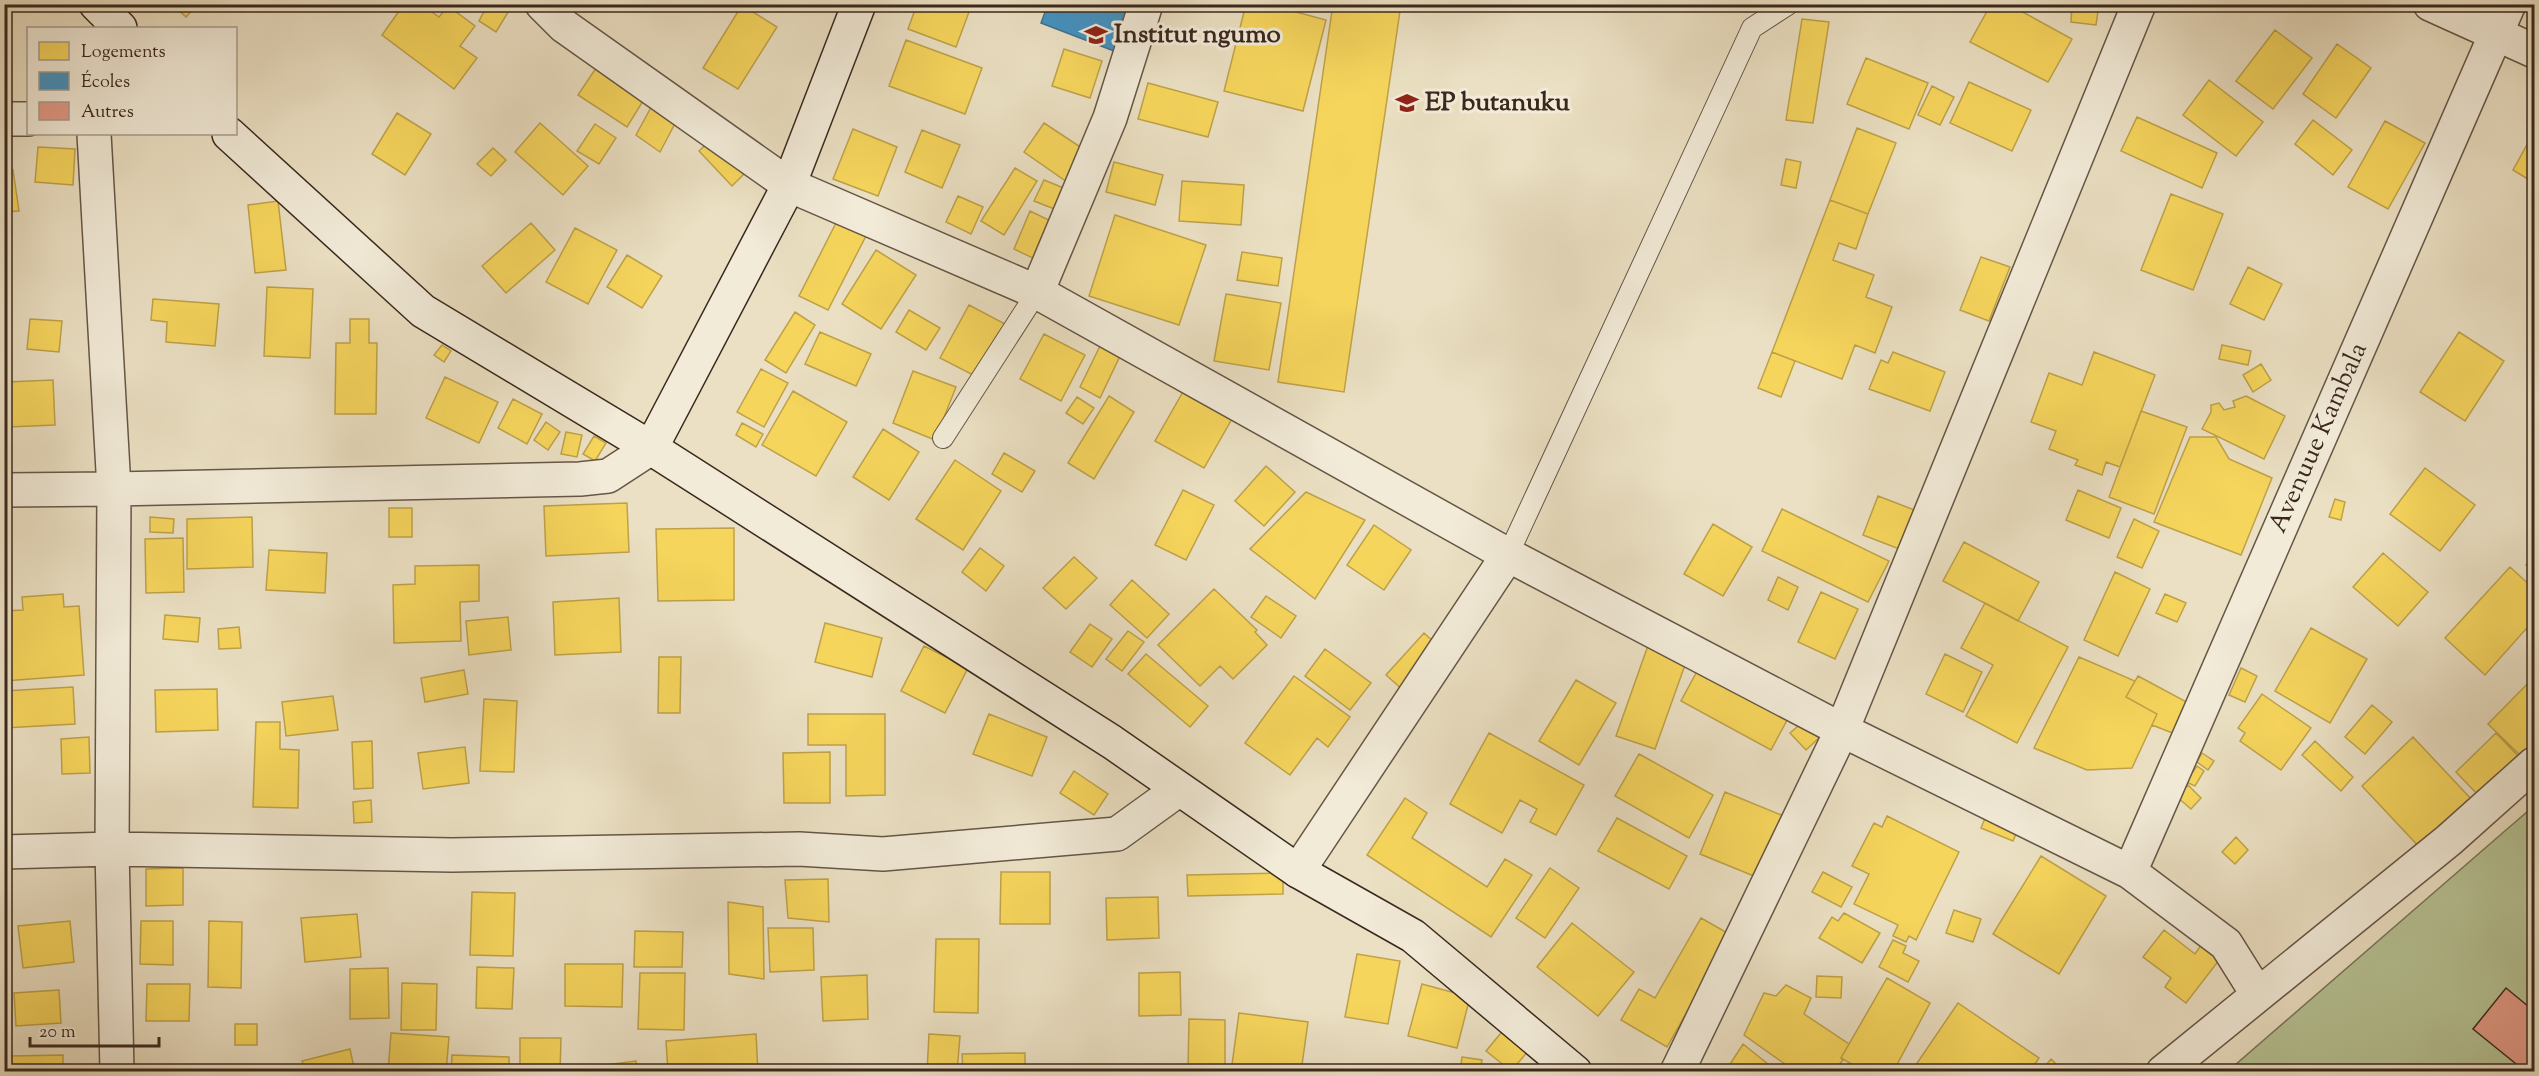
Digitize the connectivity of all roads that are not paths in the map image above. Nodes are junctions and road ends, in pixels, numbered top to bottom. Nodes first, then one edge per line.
1 (96, 4) edge
2 (542, 4) edge
3 (859, 4) edge
4 (1146, 4) edge
5 (1790, 4) edge
6 (2139, 4) edge
7 (2430, 4) edge
8 (2502, 19) edge
9 (119, 27) edge
10 (2535, 51) edge
11 (4, 119) edge
12 (27, 119) edge
13 (94, 135) edge
14 (230, 135) edge
15 (789, 185) junction
16 (1037, 292) junction
17 (943, 438) dead end
18 (651, 448) junction
19 (4, 489) edge
20 (114, 489) junction
21 (1508, 555) junction
22 (1842, 730) junction
23 (2535, 764) edge
24 (1178, 790) junction
25 (112, 849) junction
26 (4, 852) edge
27 (1298, 871) junction
28 (2130, 872) junction
29 (2258, 994) junction
30 (117, 1071) edge
31 (1575, 1071) edge
32 (1677, 1071) edge
33 (2163, 1071) edge

1 - 9 street
2 - 15 street
3 - 15 street
4 - 16 street
5 - 21 lane
6 - 22 street
7 - 8 street
8 - 10 street
8 - 28 street, Avenuue Kambala
11 - 12 street
13 - 20 street
14 - 18 street
15 - 16 street
15 - 18 street
16 - 17 lane
16 - 21 street
18 - 20 street
18 - 24 street
19 - 20 street
20 - 25 street
21 - 22 street
21 - 27 street
22 - 28 street
22 - 32 street
23 - 29 street
24 - 25 street
24 - 27 street
25 - 26 street
25 - 30 street
27 - 31 street
28 - 29 street
29 - 33 street

